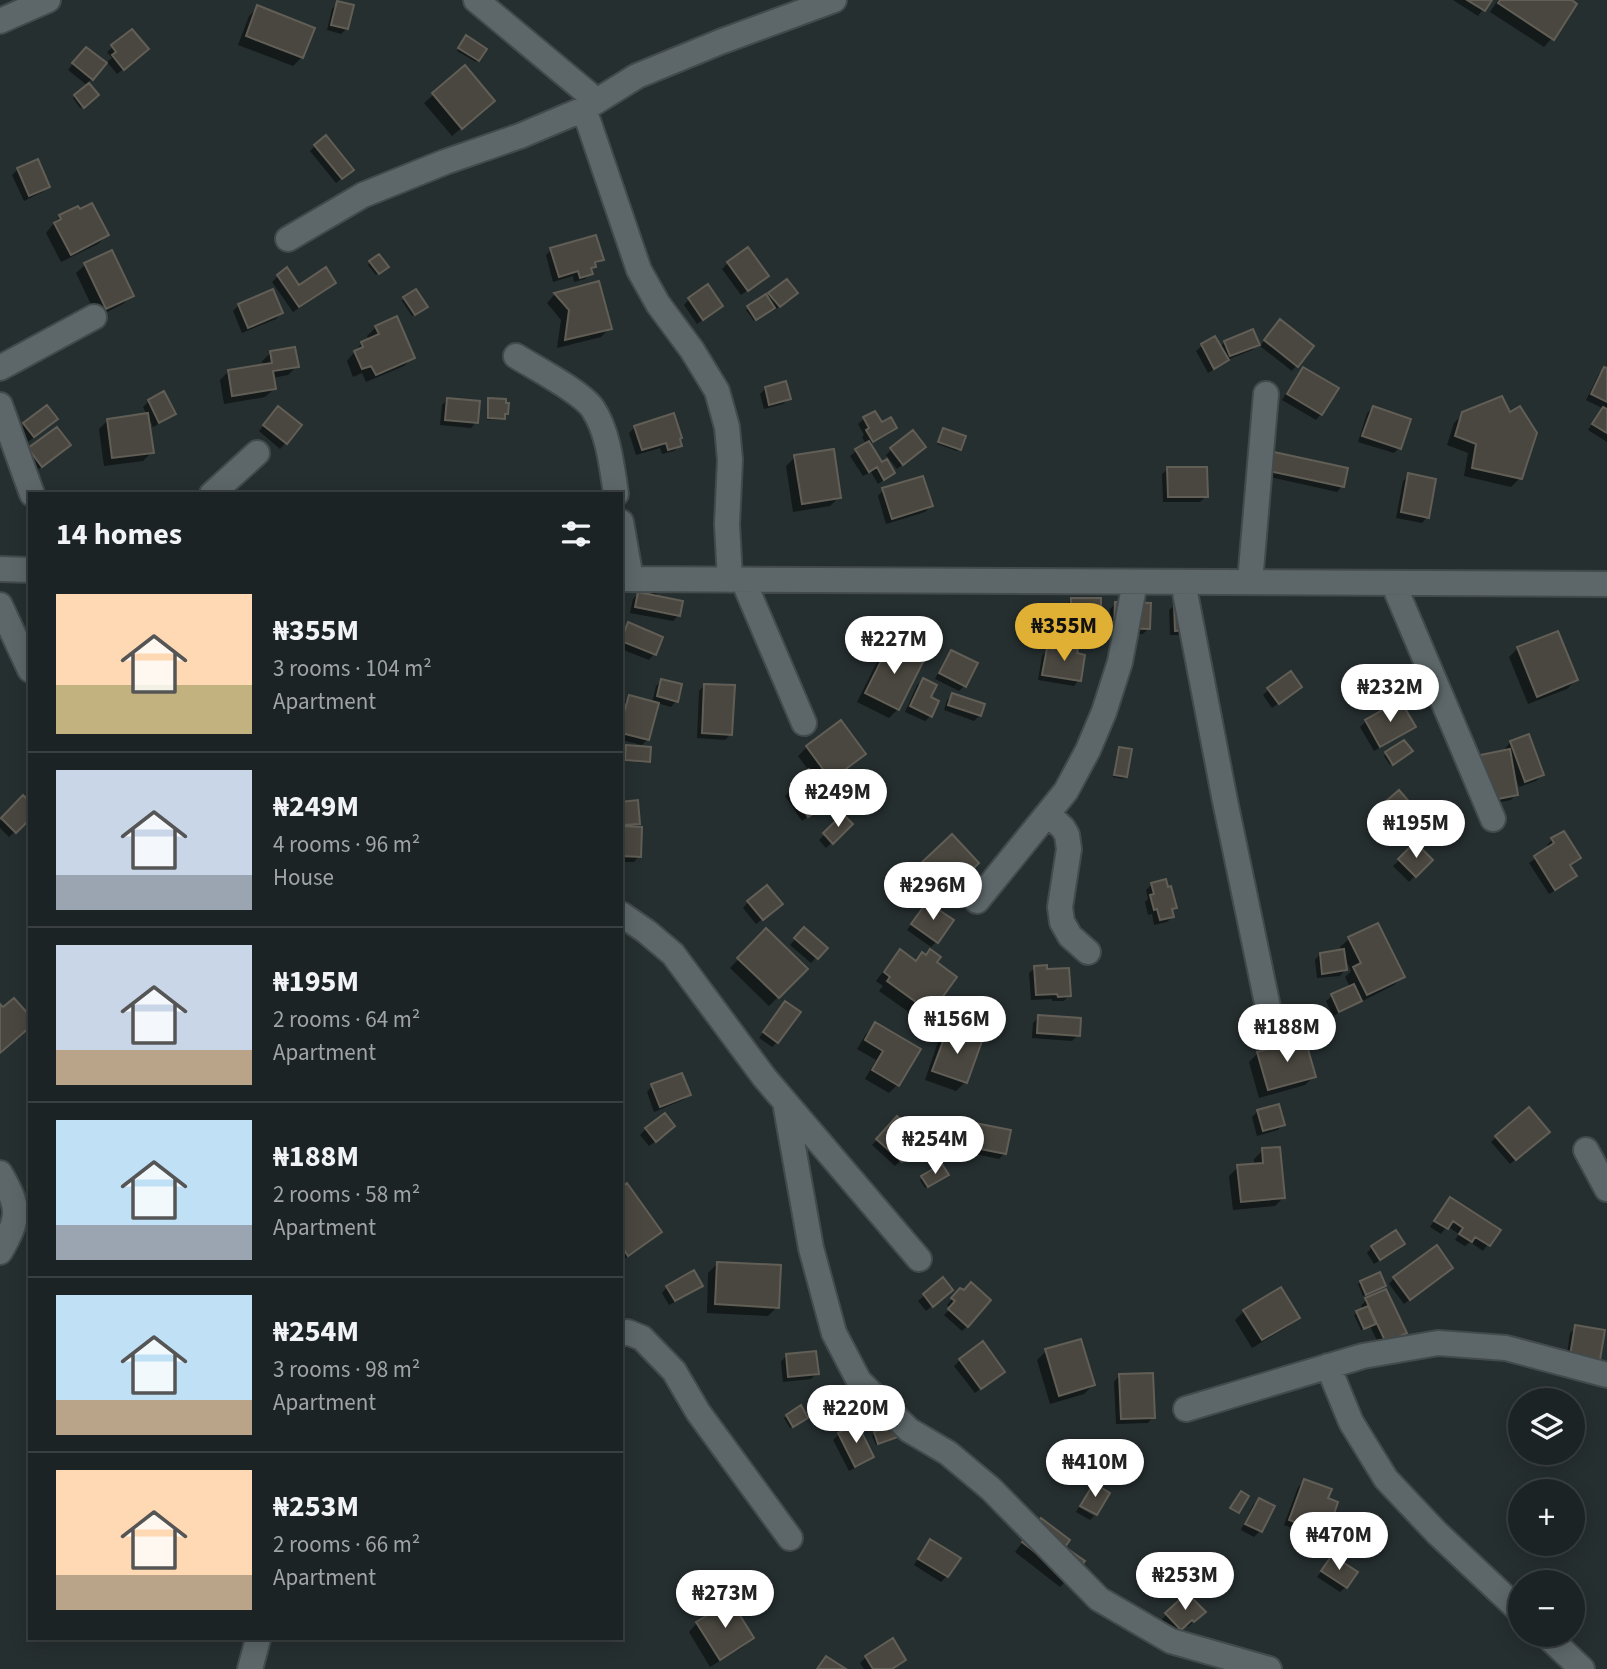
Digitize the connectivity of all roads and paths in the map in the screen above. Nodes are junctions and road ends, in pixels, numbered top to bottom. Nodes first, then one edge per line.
1 (48, 0) edge
2 (476, 0) edge
3 (834, 0) edge
4 (0, 21) edge
5 (590, 105) junction
6 (288, 239) dead end
7 (94, 317) dead end
8 (516, 356) dead end
9 (0, 368) edge
10 (1266, 394) dead end
11 (0, 405) edge
12 (257, 453) dead end
13 (31, 492) edge
14 (214, 492) edge
15 (617, 492) edge
16 (623, 545) edge
17 (0, 569) edge
18 (28, 570) edge
19 (626, 579) edge
20 (736, 580) junction
21 (1135, 582) junction
22 (1183, 582) junction
23 (1250, 582) junction
24 (1393, 583) junction
25 (1607, 584) edge
26 (0, 605) edge
27 (28, 666) edge
28 (804, 723) dead end
29 (1048, 814) junction
30 (1493, 820) dead end
31 (978, 901) dead end
32 (623, 915) edge
33 (1088, 952) dead end
34 (1270, 1017) dead end
35 (785, 1102) junction
36 (1586, 1150) dead end
37 (0, 1173) edge
38 (1607, 1189) edge
39 (0, 1252) edge
40 (919, 1259) dead end
41 (623, 1333) edge
42 (1328, 1366) junction
43 (1607, 1375) edge
44 (1186, 1409) dead end
45 (790, 1538) dead end
46 (1508, 1600) edge
47 (258, 1640) edge
48 (1559, 1647) edge
49 (250, 1669) edge
50 (1269, 1669) edge
51 (1582, 1669) edge

1 - 4 street
2 - 5 street
3 - 5 street
5 - 6 street
5 - 20 street
7 - 9 street
8 - 15 street
10 - 23 street
11 - 13 street
12 - 14 street
16 - 19 street
17 - 18 street
19 - 20 street
20 - 21 street
20 - 28 street
21 - 22 street
21 - 29 street
22 - 23 street
22 - 34 street
23 - 24 street
24 - 25 street
24 - 30 street
26 - 27 street
29 - 31 street
29 - 33 street
32 - 35 street
35 - 40 street
35 - 50 street
36 - 38 street
37 - 39 street
41 - 45 street
42 - 43 street
42 - 44 street
42 - 46 street
47 - 49 street
48 - 51 street

